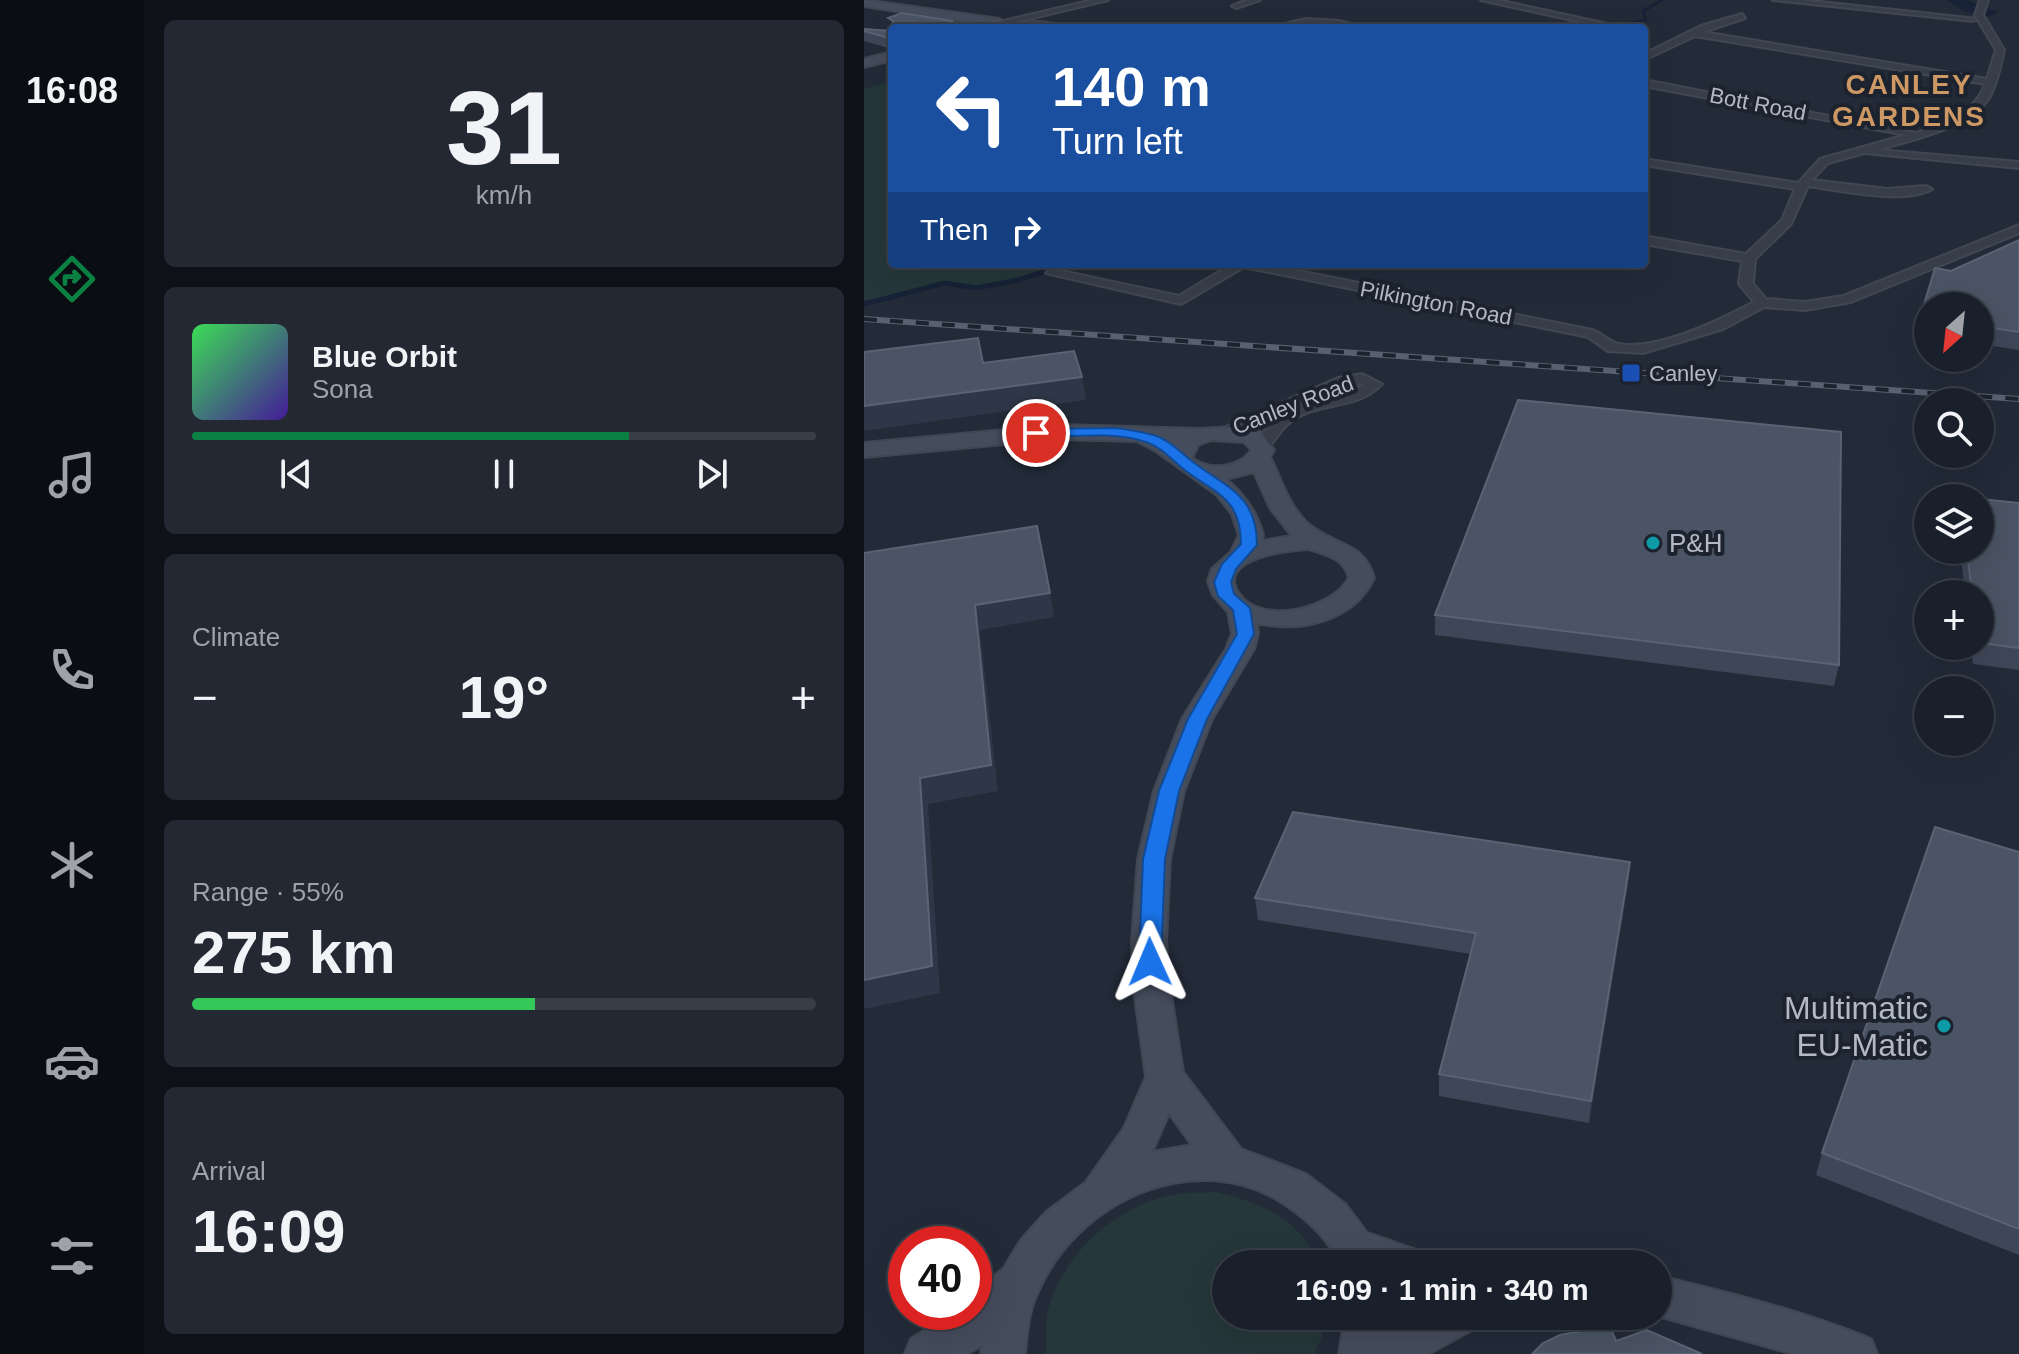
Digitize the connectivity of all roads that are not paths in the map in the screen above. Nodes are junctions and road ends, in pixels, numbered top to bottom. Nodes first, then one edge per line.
1 (1104, 0) edge
2 (1256, 0) edge
3 (1485, 0) edge
4 (1777, 0) edge
5 (864, 3) edge
6 (1236, 6) dead end
7 (1979, 10) edge
8 (1742, 16) dead end
9 (993, 24) edge
10 (1003, 24) edge
11 (1285, 24) edge
12 (1336, 24) edge
13 (1603, 24) dead end
14 (1694, 33) junction
15 (1648, 55) edge
16 (888, 57) edge
17 (864, 63) edge
18 (1989, 82) junction
19 (1648, 84) edge
20 (1919, 135) junction
21 (1858, 150) junction
22 (1648, 163) edge
23 (2019, 165) edge
24 (1803, 184) junction
25 (1926, 189) dead end
26 (2019, 229) edge
27 (1648, 241) edge
28 (1749, 258) junction
29 (1237, 268) edge
30 (1264, 268) edge
31 (1052, 273) dead end
32 (1762, 303) junction
33 (1116, 432) junction
34 (1212, 434) junction
35 (864, 450) edge
36 (1261, 452) junction
37 (1187, 463) junction
38 (1322, 544) junction
39 (1242, 556) junction
40 (1241, 608) junction
41 (1289, 618) junction
42 (1228, 667) junction
43 (1165, 1077) junction
44 (1228, 1163) junction
45 (1100, 1192) junction
46 (1354, 1250) edge
47 (1022, 1276) junction
48 (1672, 1300) edge
49 (1365, 1330) edge
50 (1429, 1330) edge
51 (927, 1354) edge
52 (1003, 1354) edge
53 (1361, 1354) edge
54 (1393, 1354) edge
55 (1855, 1354) edge

1 - 10 street
2 - 6 street
3 - 13 street
4 - 7 street
5 - 9 street
7 - 18 street
8 - 14 street
11 - 12 street
14 - 15 street
14 - 18 street
16 - 17 street
18 - 20 street
19 - 20 street, Bott Road
20 - 21 street
21 - 23 street
21 - 24 street
22 - 24 street
24 - 25 street
24 - 28 street
26 - 32 street
27 - 28 street
28 - 32 street
29 - 31 street
30 - 32 street, Pilkington Road
33 - 34 street, Canley Road
33 - 35 street, Canley Road
33 - 37 street, Canley Road
34 - 36 street
34 - 36 street, Canley Road
34 - 37 street
36 - 37 street
36 - 38 street
37 - 39 street, Canley Road
38 - 39 street
38 - 41 street
39 - 40 street
40 - 41 street
40 - 42 street
41 - 42 street
42 - 43 street
43 - 44 street
43 - 45 street
44 - 45 street
44 - 46 street
45 - 47 street
47 - 51 street
47 - 52 street
48 - 55 street
49 - 53 street
50 - 54 street

